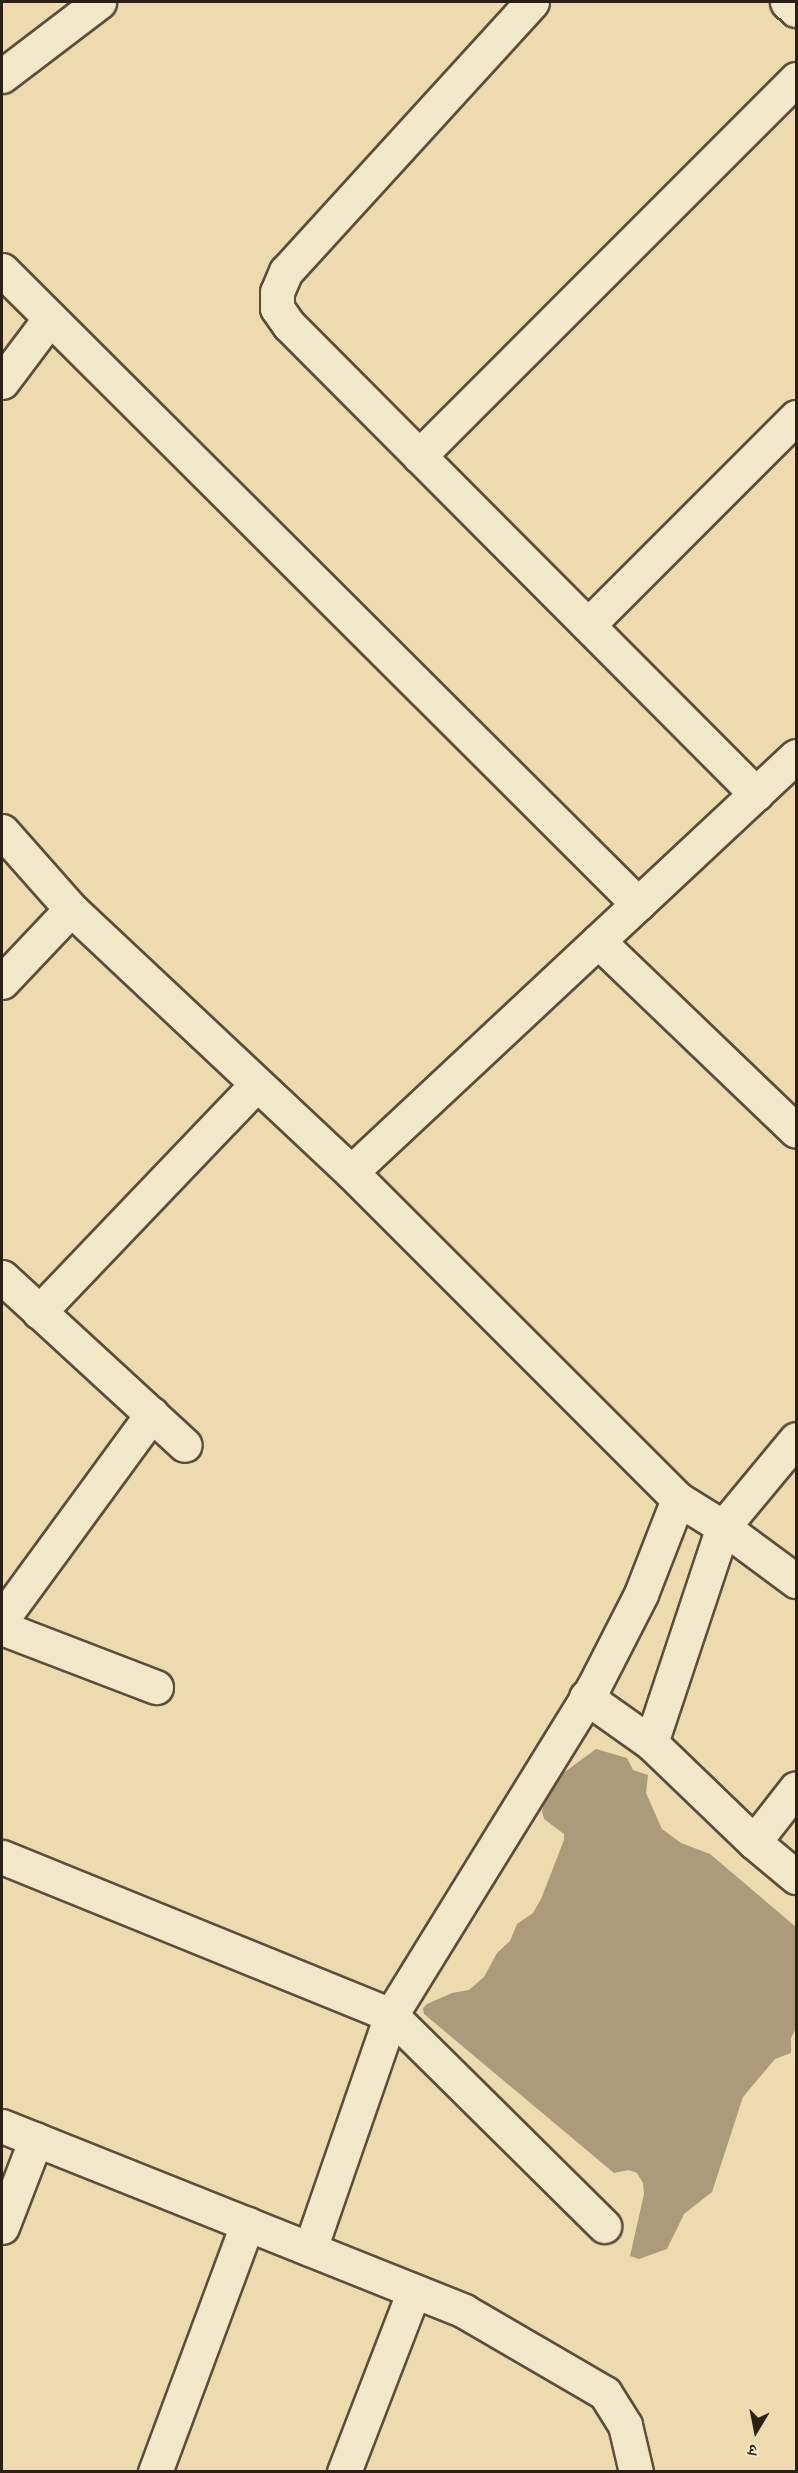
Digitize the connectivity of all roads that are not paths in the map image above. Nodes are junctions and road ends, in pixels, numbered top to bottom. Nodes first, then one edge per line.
1 (99, 2) edge
2 (532, 2) edge
3 (787, 2) edge
4 (796, 10) edge
5 (2, 76) edge
6 (796, 79) edge
7 (2, 270) edge
8 (50, 318) junction
9 (2, 382) edge
10 (796, 417) edge
11 (419, 456) junction
12 (588, 625) junction
13 (796, 756) edge
14 (756, 794) junction
15 (2, 831) edge
16 (638, 904) junction
17 (71, 909) junction
18 (598, 941) junction
19 (2, 982) edge
20 (258, 1084) junction
21 (796, 1131) edge
22 (351, 1172) junction
23 (2, 1277) edge
24 (39, 1312) junction
25 (152, 1414) junction
26 (796, 1439) edge
27 (185, 1445) dead end
28 (678, 1499) junction
29 (723, 1527) junction
30 (796, 1581) edge
31 (2, 1619) edge
32 (2, 1628) edge
33 (156, 1688) dead end
34 (586, 1697) junction
35 (651, 1743) junction
36 (796, 1788) edge
37 (754, 1842) junction
38 (2, 1857) edge
39 (796, 1876) edge
40 (391, 2015) junction
41 (2, 2126) edge
42 (36, 2139) junction
43 (247, 2224) junction
44 (604, 2226) dead end
45 (2, 2227) edge
46 (310, 2248) junction
47 (414, 2291) junction
48 (154, 2472) edge
49 (344, 2472) edge
50 (636, 2472) edge

1 - 5 street
2 - 11 street
3 - 4 street
6 - 11 street
7 - 8 street
8 - 9 street
8 - 16 street
10 - 12 street
11 - 12 street
12 - 14 street
13 - 14 street
14 - 16 street
15 - 17 street
16 - 18 street
17 - 19 street
17 - 20 street
18 - 21 street
18 - 22 street
20 - 22 street
20 - 24 street
22 - 28 street
23 - 24 street
24 - 25 street
25 - 27 street
25 - 31 street
26 - 29 street
28 - 29 street
28 - 34 street
29 - 30 street
29 - 35 street
32 - 33 street
34 - 35 street
34 - 40 street
35 - 37 street
36 - 37 street
37 - 39 street
38 - 40 street
40 - 44 street
40 - 46 street
41 - 42 street
42 - 43 street
42 - 45 street
43 - 46 street
43 - 48 street
46 - 47 street
47 - 49 street
47 - 50 street

